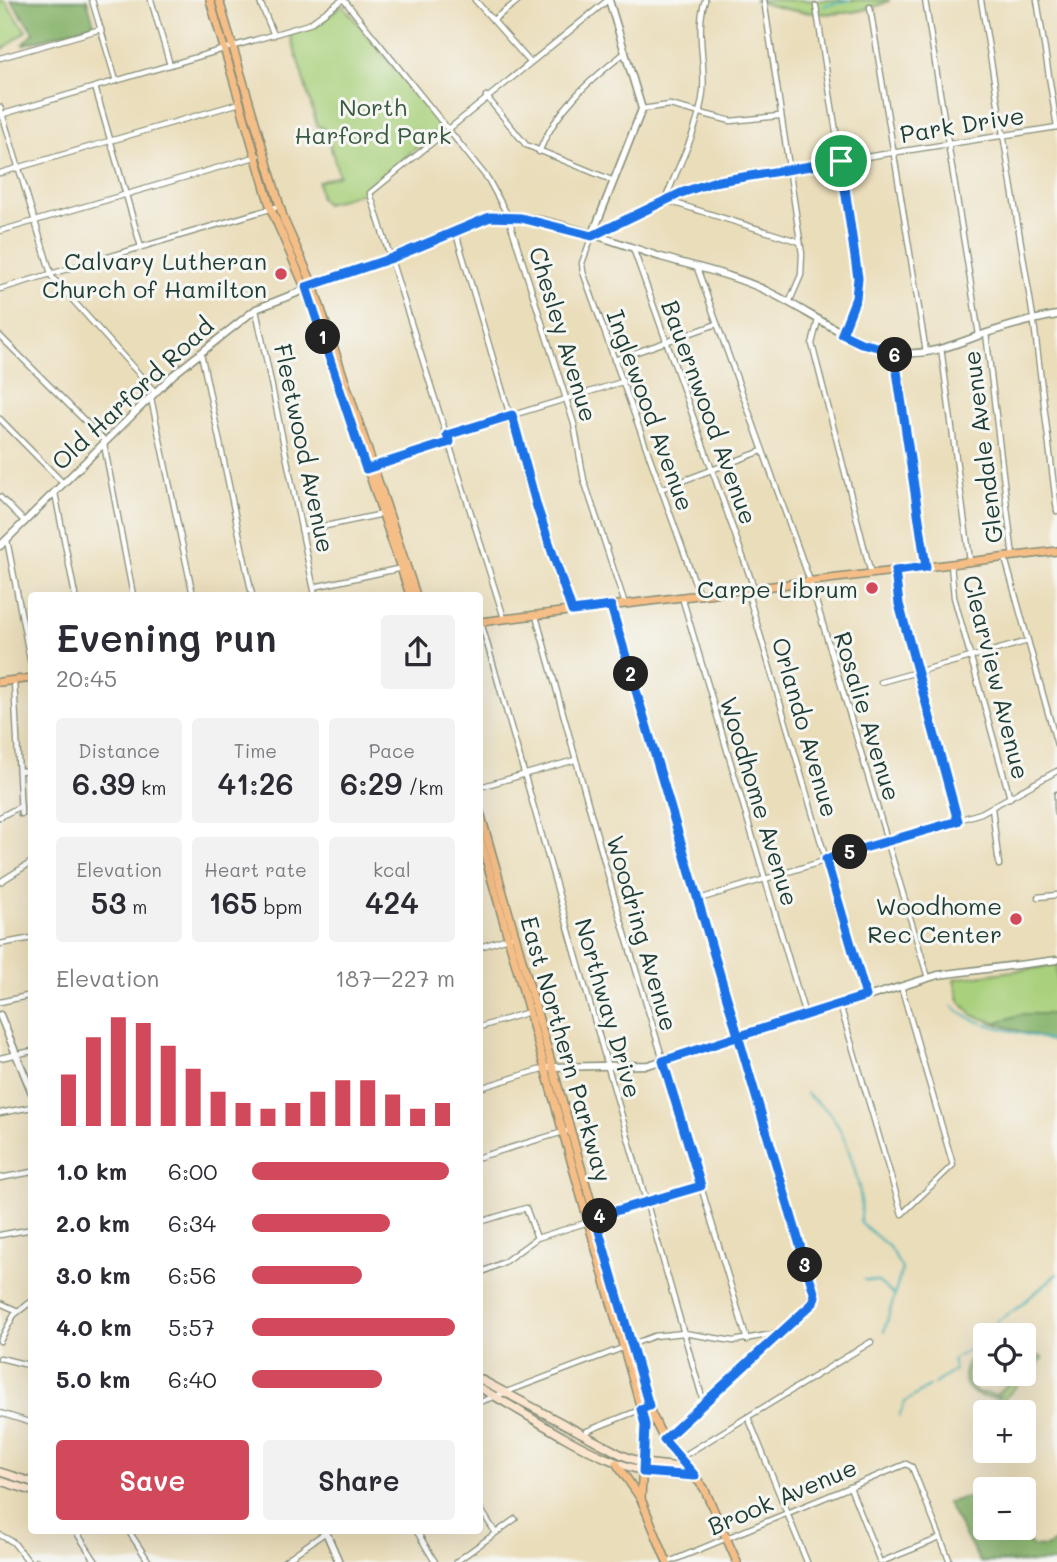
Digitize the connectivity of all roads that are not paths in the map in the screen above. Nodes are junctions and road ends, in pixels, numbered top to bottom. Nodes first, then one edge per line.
1 (92, 0) edge
2 (150, 0) edge
3 (210, 0) edge
4 (219, 0) edge
5 (260, 0) edge
6 (343, 0) edge
7 (475, 0) edge
8 (519, 0) edge
9 (609, 0) edge
10 (705, 0) edge
11 (764, 0) edge
12 (925, 0) edge
13 (981, 0) edge
14 (1037, 0) edge
15 (334, 2) edge
16 (816, 6) dead end
17 (870, 7) dead end
18 (493, 20) junction
19 (101, 29) junction
20 (274, 35) junction
21 (229, 48) junction
22 (626, 52) junction
23 (0, 58) edge
24 (529, 61) junction
25 (170, 65) junction
26 (116, 81) junction
27 (95, 87) junction
28 (486, 96) junction
29 (240, 103) junction
30 (0, 107) edge
31 (642, 109) junction
32 (700, 112) junction
33 (1, 114) edge
34 (779, 116) junction
35 (1057, 127) edge
36 (447, 128) junction
37 (1002, 135) junction
38 (111, 141) junction
39 (950, 144) junction
40 (539, 152) junction
41 (893, 152) junction
42 (260, 155) junction
43 (841, 161) junction
44 (19, 167) junction
45 (788, 168) junction
46 (0, 173) edge
47 (614, 181) junction
48 (126, 194) junction
49 (665, 201) junction
50 (275, 207) junction
51 (509, 216) junction
52 (36, 221) junction
53 (456, 230) junction
54 (0, 231) edge
55 (592, 236) junction
56 (800, 242) junction
57 (141, 247) junction
58 (632, 248) junction
59 (392, 258) junction
60 (697, 268) junction
61 (50, 274) junction
62 (309, 286) junction
63 (0, 289) edge
64 (789, 303) junction
65 (256, 309) junction
66 (1057, 315) edge
67 (818, 320) junction
68 (1032, 320) junction
69 (717, 324) junction
70 (842, 334) junction
71 (982, 334) junction
72 (0, 336) edge
73 (666, 342) junction
74 (941, 348) junction
75 (894, 351) junction
76 (926, 352) junction
77 (201, 353) junction
78 (614, 360) junction
79 (622, 382) junction
80 (153, 395) junction
81 (566, 399) junction
82 (512, 415) junction
83 (0, 419) edge
84 (447, 435) junction
85 (104, 442) junction
86 (450, 442) junction
87 (762, 452) junction
88 (370, 468) junction
89 (712, 470) junction
90 (63, 482) junction
91 (661, 489) junction
92 (54, 492) junction
93 (0, 497) edge
94 (1057, 512) edge
95 (385, 514) junction
96 (24, 521) junction
97 (302, 531) junction
98 (6, 539) junction
99 (0, 546) edge
100 (1057, 551) edge
101 (1009, 557) junction
102 (970, 562) junction
103 (951, 564) junction
104 (926, 567) junction
105 (404, 568) junction
106 (895, 571) junction
107 (871, 573) junction
108 (810, 581) junction
109 (314, 587) junction
110 (750, 589) junction
111 (74, 592) edge
112 (132, 592) edge
113 (192, 592) edge
114 (251, 592) edge
115 (315, 592) edge
116 (409, 592) edge
117 (415, 592) edge
118 (699, 595) junction
119 (682, 597) junction
120 (625, 604) junction
121 (611, 606) junction
122 (572, 611) junction
123 (536, 615) junction
124 (504, 619) junction
125 (483, 622) edge
126 (483, 632) edge
127 (1028, 641) junction
128 (28, 650) edge
129 (971, 658) junction
130 (917, 672) junction
131 (28, 678) edge
132 (14, 680) junction
133 (0, 682) edge
134 (881, 682) dead end
135 (1057, 745) edge
136 (575, 760) junction
137 (19, 771) junction
138 (28, 771) edge
139 (1057, 771) edge
140 (524, 774) junction
141 (483, 786) edge
142 (1057, 794) edge
143 (1010, 798) junction
144 (21, 806) junction
145 (992, 808) junction
146 (1057, 813) edge
147 (21, 814) dead end
148 (0, 817) edge
149 (958, 821) junction
150 (483, 834) edge
151 (887, 841) junction
152 (826, 859) junction
153 (28, 864) edge
154 (487, 864) edge
155 (999, 866) dead end
156 (765, 878) junction
157 (0, 882) edge
158 (1057, 895) edge
159 (1038, 897) dead end
160 (696, 900) junction
161 (511, 937) junction
162 (28, 939) edge
163 (0, 944) edge
164 (483, 946) edge
165 (1057, 960) edge
166 (928, 978) junction
167 (901, 986) junction
168 (28, 996) edge
169 (866, 996) junction
170 (0, 1002) edge
171 (840, 1004) junction
172 (532, 1011) junction
173 (0, 1015) edge
174 (805, 1015) junction
175 (483, 1026) edge
176 (736, 1037) junction
177 (28, 1052) edge
178 (16, 1054) junction
179 (0, 1058) edge
180 (663, 1061) junction
181 (607, 1066) junction
182 (548, 1067) junction
183 (28, 1083) edge
184 (483, 1087) edge
185 (28, 1108) edge
186 (0, 1113) edge
187 (566, 1132) junction
188 (483, 1156) edge
189 (28, 1173) edge
190 (0, 1178) edge
191 (701, 1186) junction
192 (647, 1202) junction
193 (592, 1219) junction
194 (483, 1221) edge
195 (28, 1230) edge
196 (0, 1235) edge
197 (537, 1238) junction
198 (483, 1272) edge
199 (613, 1277) junction
200 (604, 1279) junction
201 (0, 1303) edge
202 (28, 1304) edge
203 (18, 1311) junction
204 (684, 1333) junction
205 (778, 1336) junction
206 (747, 1340) junction
207 (0, 1341) edge
208 (632, 1342) junction
209 (871, 1342) dead end
210 (623, 1345) junction
211 (0, 1358) edge
212 (28, 1365) edge
213 (483, 1381) edge
214 (483, 1390) edge
215 (506, 1393) junction
216 (494, 1396) junction
217 (483, 1401) edge
218 (704, 1404) junction
219 (645, 1408) junction
220 (0, 1413) edge
221 (748, 1417) junction
222 (28, 1422) edge
223 (587, 1431) dead end
224 (664, 1440) junction
225 (680, 1458) junction
226 (616, 1463) junction
227 (643, 1463) junction
228 (690, 1468) junction
229 (0, 1472) edge
230 (643, 1472) junction
231 (695, 1476) junction
232 (0, 1481) edge
233 (28, 1481) edge
234 (850, 1487) junction
235 (28, 1490) edge
236 (640, 1499) junction
237 (483, 1513) edge
238 (788, 1513) junction
239 (515, 1519) dead end
240 (495, 1532) junction
241 (78, 1534) edge
242 (131, 1534) edge
243 (322, 1534) edge
244 (328, 1534) edge
245 (418, 1534) edge
246 (0, 1535) edge
247 (727, 1538) junction
248 (940, 1538) junction
249 (29, 1562) edge
250 (96, 1562) edge
251 (149, 1562) edge
252 (283, 1562) edge
253 (338, 1562) edge
254 (435, 1562) edge
255 (456, 1562) edge
256 (668, 1562) edge
257 (737, 1562) edge
258 (807, 1562) edge
259 (881, 1562) edge
260 (950, 1562) edge

1 - 19 street
2 - 25 street
3 - 21 main road
4 - 21 main road
5 - 20 street
6 - 15 street
6 - 36 street, Chesley Avenue
7 - 18 street
8 - 18 street
9 - 22 street
9 - 24 street
10 - 32 street
11 - 34 street
12 - 39 street, Glendale Avenue
13 - 37 street
14 - 35 street
15 - 20 street
16 - 43 street
17 - 41 street
18 - 24 street
19 - 23 street
19 - 26 street
20 - 21 street
21 - 25 street
21 - 29 main road
21 - 42 main road
22 - 31 street
22 - 40 street
24 - 28 street
25 - 26 street
26 - 27 street
27 - 33 street
27 - 38 street
28 - 36 street
28 - 40 street
29 - 38 street
29 - 42 main road
30 - 33 street
31 - 32 street
31 - 47 street
32 - 34 street
32 - 49 street
33 - 44 street
34 - 45 street
35 - 37 street, Park Drive
36 - 51 street, Chesley Avenue
36 - 59 street
37 - 39 street, Park Drive
37 - 68 street
38 - 44 street
38 - 48 street
39 - 41 street, Park Drive
39 - 71 street, Glendale Avenue
40 - 47 street
41 - 43 street, Park Drive
41 - 76 street
42 - 48 street
42 - 50 main road
43 - 45 street, Park Drive
43 - 70 street
44 - 46 street
44 - 52 street
45 - 49 street, Park Drive
45 - 56 street
47 - 55 street
48 - 52 street
48 - 57 street
49 - 55 street, Park Drive
49 - 56 street
50 - 57 street
50 - 62 main road
51 - 53 street, Old Harford Road
51 - 55 street, Old Harford Road
51 - 81 street, Chesley Avenue
52 - 54 street
52 - 61 street
53 - 59 street, Old Harford Road
53 - 82 street
55 - 58 street, Old Harford Road
55 - 78 street, Inglewood Avenue
56 - 64 street
57 - 61 street
58 - 60 street, Old Harford Road
58 - 73 street, Bauernwood Avenue
59 - 62 street, Old Harford Road
59 - 84 street
60 - 64 street, Old Harford Road
60 - 69 street, Rosalie Avenue
61 - 63 street
61 - 80 street
62 - 65 street, Old Harford Road
62 - 88 main road
64 - 67 street, Old Harford Road
65 - 77 street, Old Harford Road
65 - 97 street, Fleetwood Avenue
66 - 68 street, Old Harford Road
67 - 70 street, Old Harford Road
67 - 107 street
68 - 71 street, Old Harford Road
68 - 94 street
69 - 73 street
69 - 87 street, Rosalie Avenue
70 - 75 street, Old Harford Road
71 - 74 street, Old Harford Road
71 - 101 street, Glendale Avenue
72 - 85 street
73 - 78 street
73 - 89 street, Bauernwood Avenue
74 - 76 street, Old Harford Road
74 - 102 street, Clearview Avenue
75 - 76 street, Old Harford Road
75 - 104 street
77 - 80 street, Old Harford Road
77 - 114 street
78 - 79 street, Inglewood Avenue
79 - 81 street
79 - 91 street, Inglewood Avenue
80 - 85 street, Old Harford Road
80 - 113 street
81 - 82 street
81 - 120 street, Chesley Avenue
82 - 84 street
82 - 122 street
83 - 90 street
84 - 86 street
85 - 90 street, Old Harford Road
85 - 112 street
86 - 88 street
86 - 124 street
87 - 89 street
87 - 108 street, Rosalie Avenue
88 - 95 main road
89 - 91 street
89 - 110 street, Bauernwood Avenue
90 - 92 street, Old Harford Road
91 - 118 street, Inglewood Avenue
92 - 96 street, Old Harford Road
92 - 111 street
93 - 96 street
95 - 97 street
95 - 105 main road
96 - 98 street, Old Harford Road
97 - 109 street, Fleetwood Avenue
98 - 99 street, Old Harford Road
98 - 128 street
100 - 101 main road
101 - 102 main road
101 - 127 street, Glendale Avenue
102 - 103 main road
103 - 104 main road
103 - 129 street, Clearview Avenue
104 - 106 main road
105 - 109 street
105 - 116 main road
105 - 117 main road
106 - 107 main road
106 - 130 street
107 - 108 main road
108 - 110 main road
108 - 151 street, Rosalie Avenue
109 - 115 street, Fleetwood Avenue
110 - 118 main road
110 - 152 street, Orlando Avenue
118 - 119 main road
119 - 120 main road
119 - 156 street, Woodhome Avenue
120 - 121 main road
121 - 122 main road
121 - 160 street
122 - 123 main road
123 - 124 main road
123 - 136 street, Woodring Avenue
124 - 125 main road
126 - 140 street, Northway Drive
127 - 129 street
127 - 135 street, Glendale Avenue
129 - 130 street
129 - 143 street, Clearview Avenue
130 - 134 street
130 - 149 street
131 - 132 main road
132 - 133 main road
132 - 137 street
136 - 140 street
136 - 180 street, Woodring Avenue
137 - 138 street
137 - 144 street
139 - 143 street
140 - 141 street
140 - 181 street, Northway Drive
142 - 146 street
143 - 145 street
144 - 147 street
144 - 148 street
145 - 149 street
145 - 155 street, Clearview Avenue
149 - 151 street
150 - 154 main road, East Northern Parkway
151 - 152 street
151 - 166 street, Rosalie Avenue
152 - 156 street
152 - 169 street, Orlando Avenue
153 - 157 street
154 - 161 main road, East Northern Parkway
156 - 160 street
156 - 174 street, Woodhome Avenue
158 - 159 street
160 - 176 street
161 - 164 street
161 - 172 main road, East Northern Parkway
162 - 163 street
165 - 166 street
166 - 167 street
167 - 169 street
167 - 171 street
168 - 170 street
169 - 171 street
171 - 174 street
172 - 175 street
172 - 182 main road, East Northern Parkway
173 - 178 street
174 - 176 street
176 - 180 street
176 - 205 street
177 - 178 street
178 - 179 street
178 - 183 street
180 - 181 street
180 - 191 street, Woodring Avenue
181 - 182 street
181 - 192 street, Northway Drive
182 - 184 street
182 - 187 main road, East Northern Parkway
185 - 186 street
187 - 188 street
187 - 193 main road, East Northern Parkway
189 - 190 street
191 - 192 street
191 - 206 street, Woodring Avenue
192 - 193 street
192 - 204 street, Northway Drive
193 - 197 street
193 - 199 main road, East Northern Parkway
193 - 200 main road, East Northern Parkway
194 - 197 street
195 - 196 street
197 - 198 street
199 - 200 main road
199 - 208 main road, East Northern Parkway
200 - 210 main road, East Northern Parkway
201 - 203 street
202 - 203 street
203 - 207 street
204 - 206 street
204 - 208 street
204 - 218 street, Northway Drive
205 - 206 street
205 - 218 street
208 - 210 street
208 - 219 main road, East Northern Parkway
209 - 221 street
210 - 215 street
210 - 219 main road, East Northern Parkway
211 - 212 street
213 - 215 main road
214 - 216 main road
215 - 216 street
215 - 227 main road
216 - 217 street
216 - 226 main road
218 - 224 street
219 - 223 street
219 - 224 main road, East Northern Parkway
219 - 227 main road, East Northern Parkway
220 - 222 street
221 - 225 street
221 - 238 street
224 - 225 main road, East Northern Parkway
225 - 228 main road, East Northern Parkway
226 - 230 main road
226 - 236 main road
227 - 228 main road
227 - 230 main road
228 - 231 main road, East Northern Parkway
229 - 233 main road
230 - 231 main road
230 - 236 main road
231 - 247 main road, East Northern Parkway
232 - 235 main road
234 - 238 street, Brook Avenue
234 - 248 street, Brook Avenue
234 - 259 street
236 - 256 main road
237 - 240 street
238 - 247 street, Brook Avenue
238 - 258 street
239 - 240 street
240 - 255 street
241 - 250 street
242 - 251 street
243 - 252 street
244 - 253 street
245 - 254 street
246 - 249 street
247 - 256 street, Brook Avenue
247 - 257 main road, East Northern Parkway
248 - 259 street
248 - 260 street

